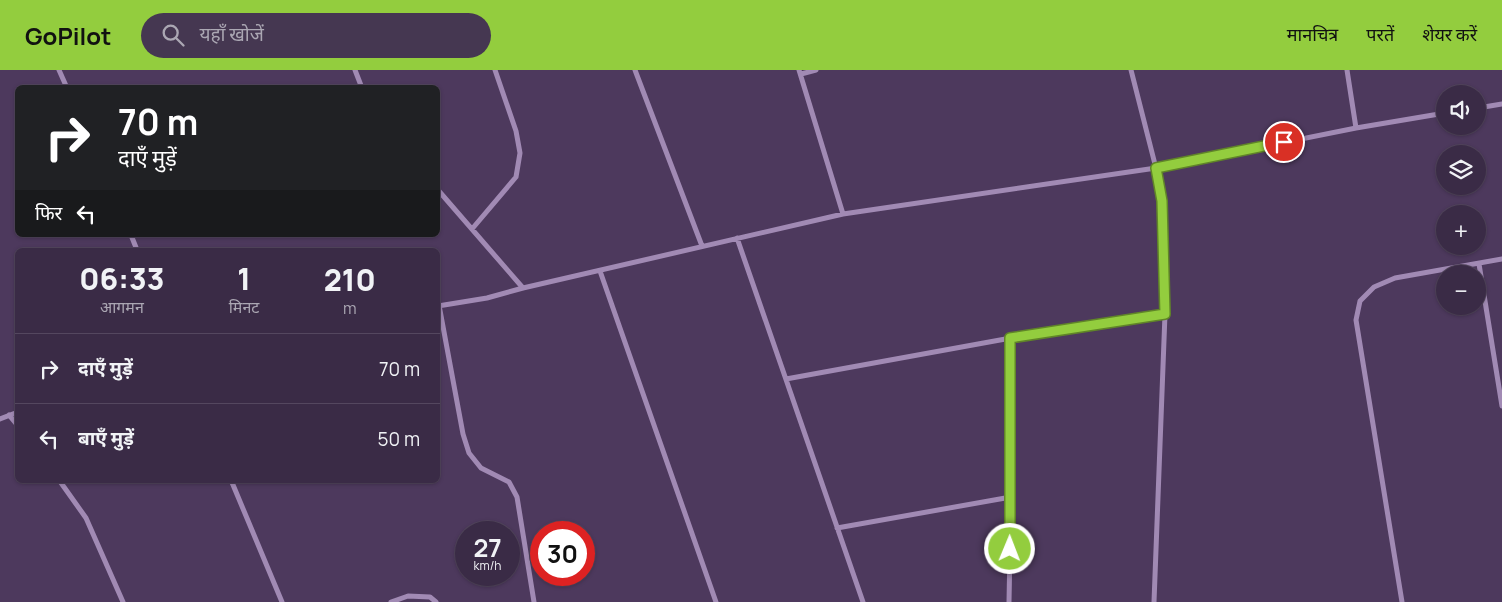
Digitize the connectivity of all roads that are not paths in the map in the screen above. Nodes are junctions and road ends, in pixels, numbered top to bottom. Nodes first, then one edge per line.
1 (59, 70) edge
2 (354, 70) edge
3 (495, 70) edge
4 (635, 70) edge
5 (816, 70) edge
6 (1131, 70) edge
7 (1347, 70) edge
8 (800, 72) edge
9 (65, 85) edge
10 (361, 85) edge
11 (1502, 104) edge
12 (1486, 107) edge
13 (1436, 115) edge
14 (1356, 128) junction
15 (1156, 168) junction
16 (440, 192) edge
17 (843, 214) junction
18 (472, 229) junction
19 (737, 238) junction
20 (702, 246) junction
21 (1502, 259) edge
22 (1478, 264) junction
23 (600, 271) junction
24 (523, 288) junction
25 (440, 306) edge
26 (1165, 314) junction
27 (440, 316) edge
28 (1010, 338) junction
29 (786, 379) junction
30 (1502, 406) edge
31 (15, 413) edge
32 (9, 416) junction
33 (0, 419) edge
34 (15, 423) edge
35 (61, 483) edge
36 (232, 483) edge
37 (1011, 497) junction
38 (837, 528) junction
39 (123, 602) edge
40 (282, 602) edge
41 (391, 602) edge
42 (436, 602) edge
43 (534, 602) edge
44 (716, 602) edge
45 (863, 602) edge
46 (1009, 602) edge
47 (1154, 602) edge
48 (1402, 602) edge

1 - 9 street
2 - 10 street
3 - 18 street
4 - 20 street
5 - 8 street
6 - 15 street
7 - 14 street
8 - 17 street
11 - 12 street
13 - 14 street
14 - 15 street
15 - 17 street
15 - 26 street
16 - 18 street
17 - 19 street
18 - 24 street
19 - 20 street
19 - 29 street
20 - 23 street
21 - 22 street
22 - 30 street
22 - 48 street
23 - 24 street
23 - 44 street
24 - 25 street
26 - 28 street
26 - 47 street
27 - 43 street
28 - 29 street
28 - 37 street
29 - 38 street
31 - 32 street
32 - 33 street
32 - 34 street
35 - 39 street
36 - 40 street
37 - 38 street
37 - 46 street
38 - 45 street
41 - 42 street

